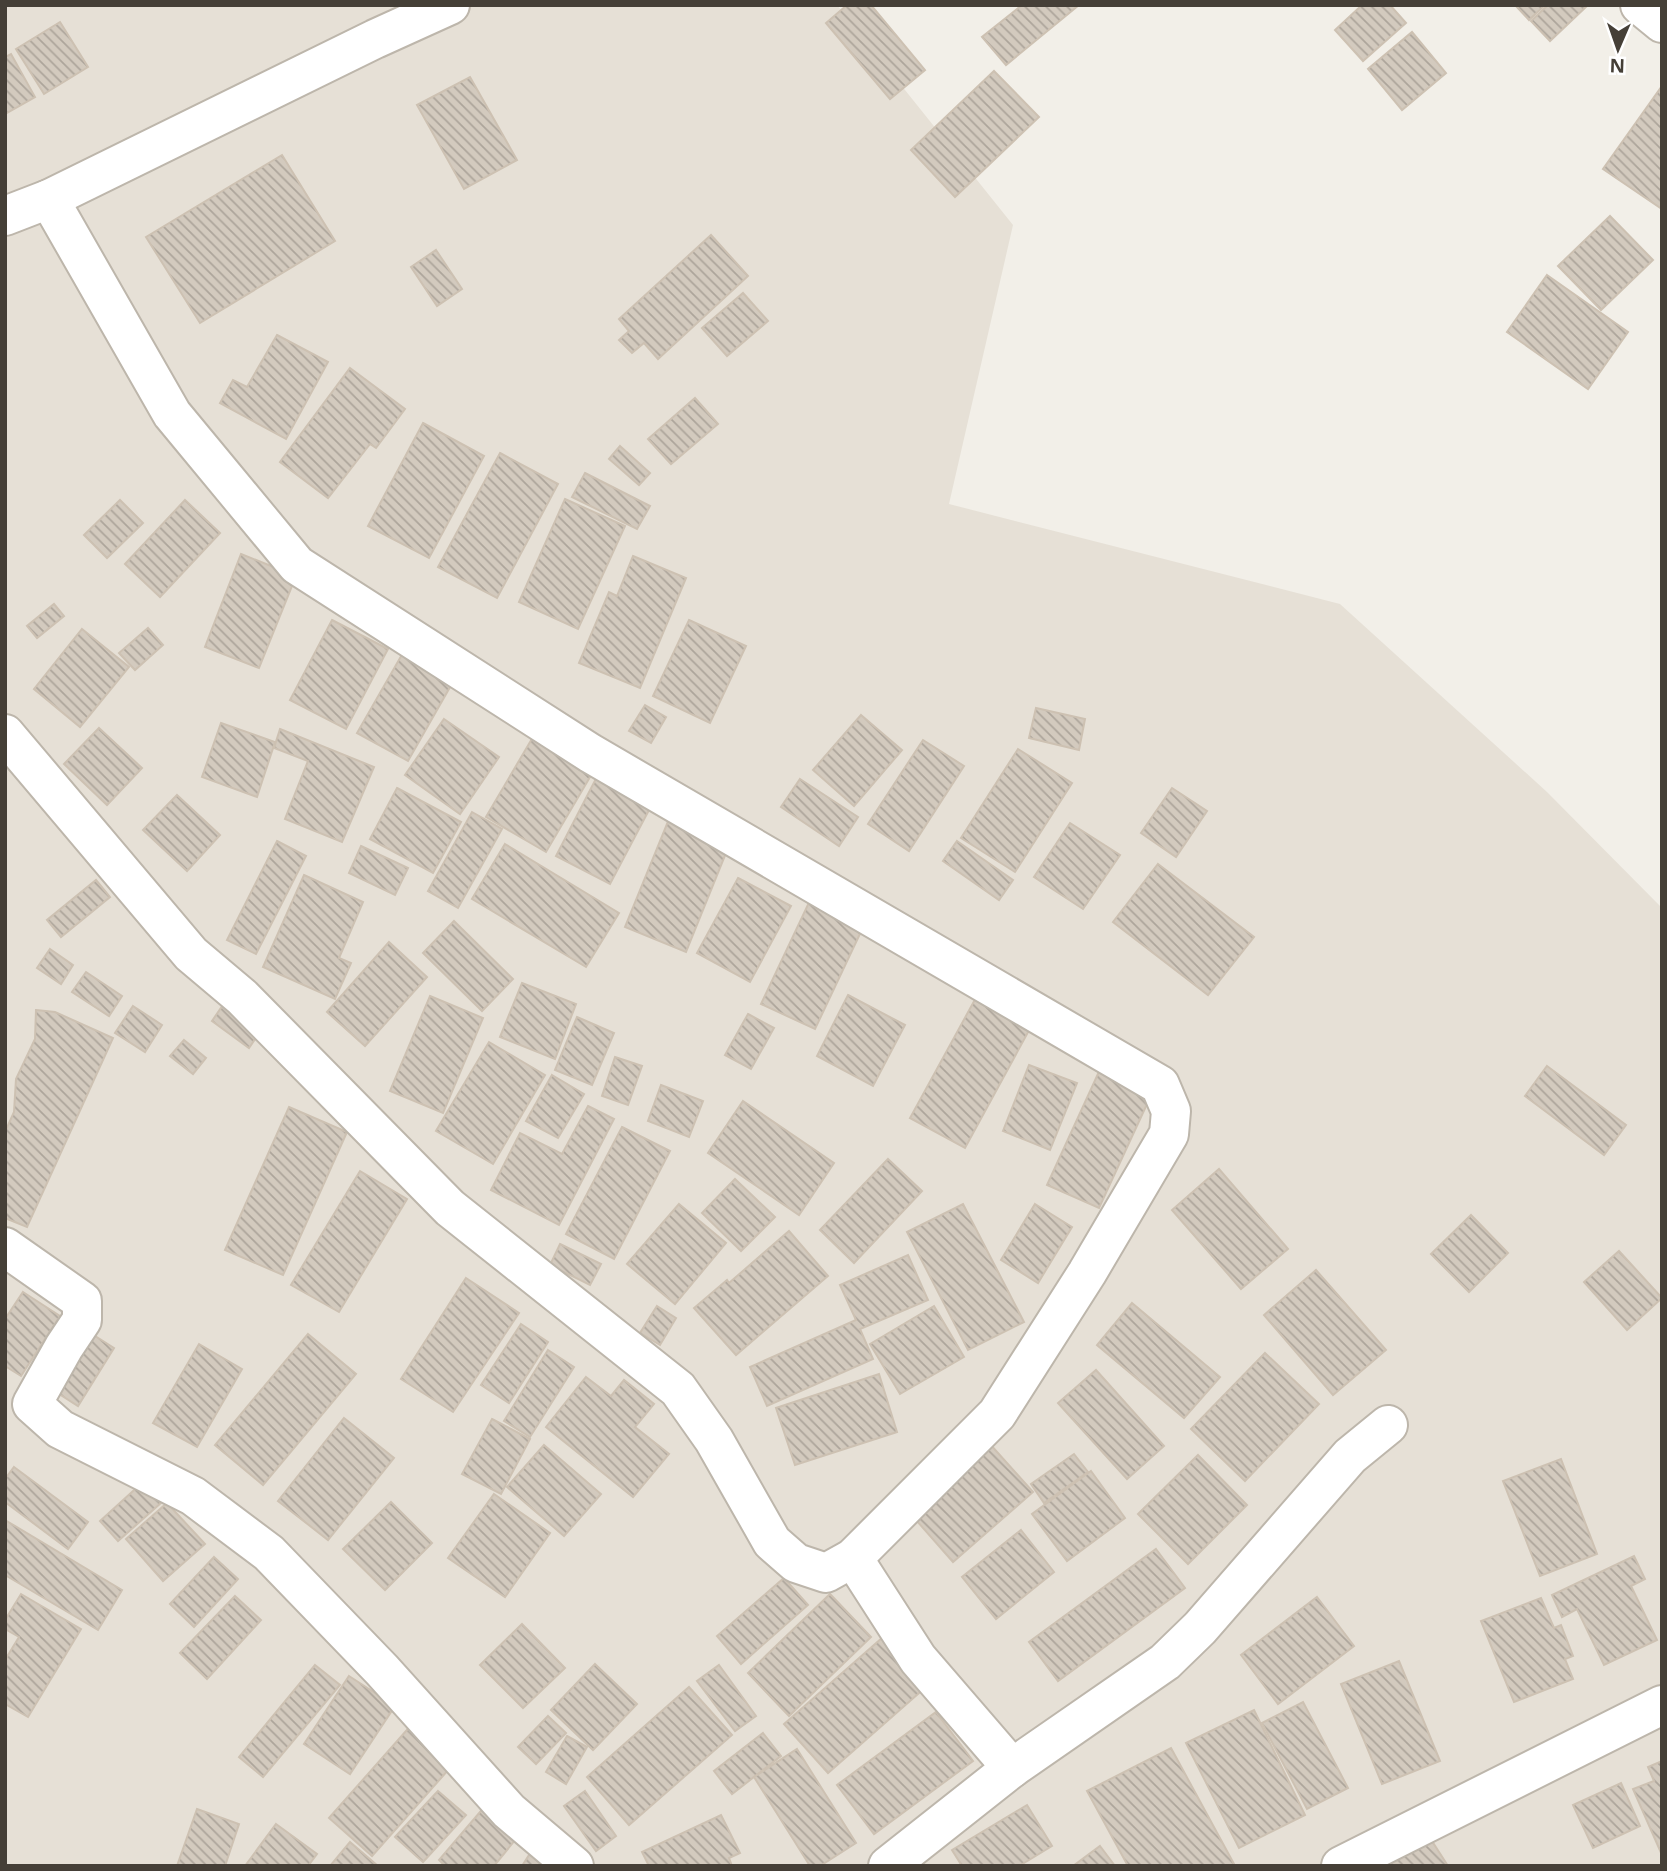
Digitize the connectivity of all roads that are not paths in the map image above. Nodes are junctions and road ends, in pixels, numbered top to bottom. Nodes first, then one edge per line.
1 (450, 5) edge
2 (1640, 5) edge
3 (1662, 23) edge
4 (49, 199) junction
5 (5, 216) edge
6 (5, 734) edge
7 (5, 1247) edge
8 (1388, 1426) dead end
9 (853, 1559) junction
10 (1662, 1705) edge
11 (1012, 1768) junction
12 (574, 1866) edge
13 (888, 1866) edge
14 (1341, 1866) edge

1 - 4 street
2 - 3 street
4 - 5 street
4 - 9 street
6 - 9 street
7 - 12 street
8 - 11 street
9 - 11 street
10 - 14 street
11 - 13 street

